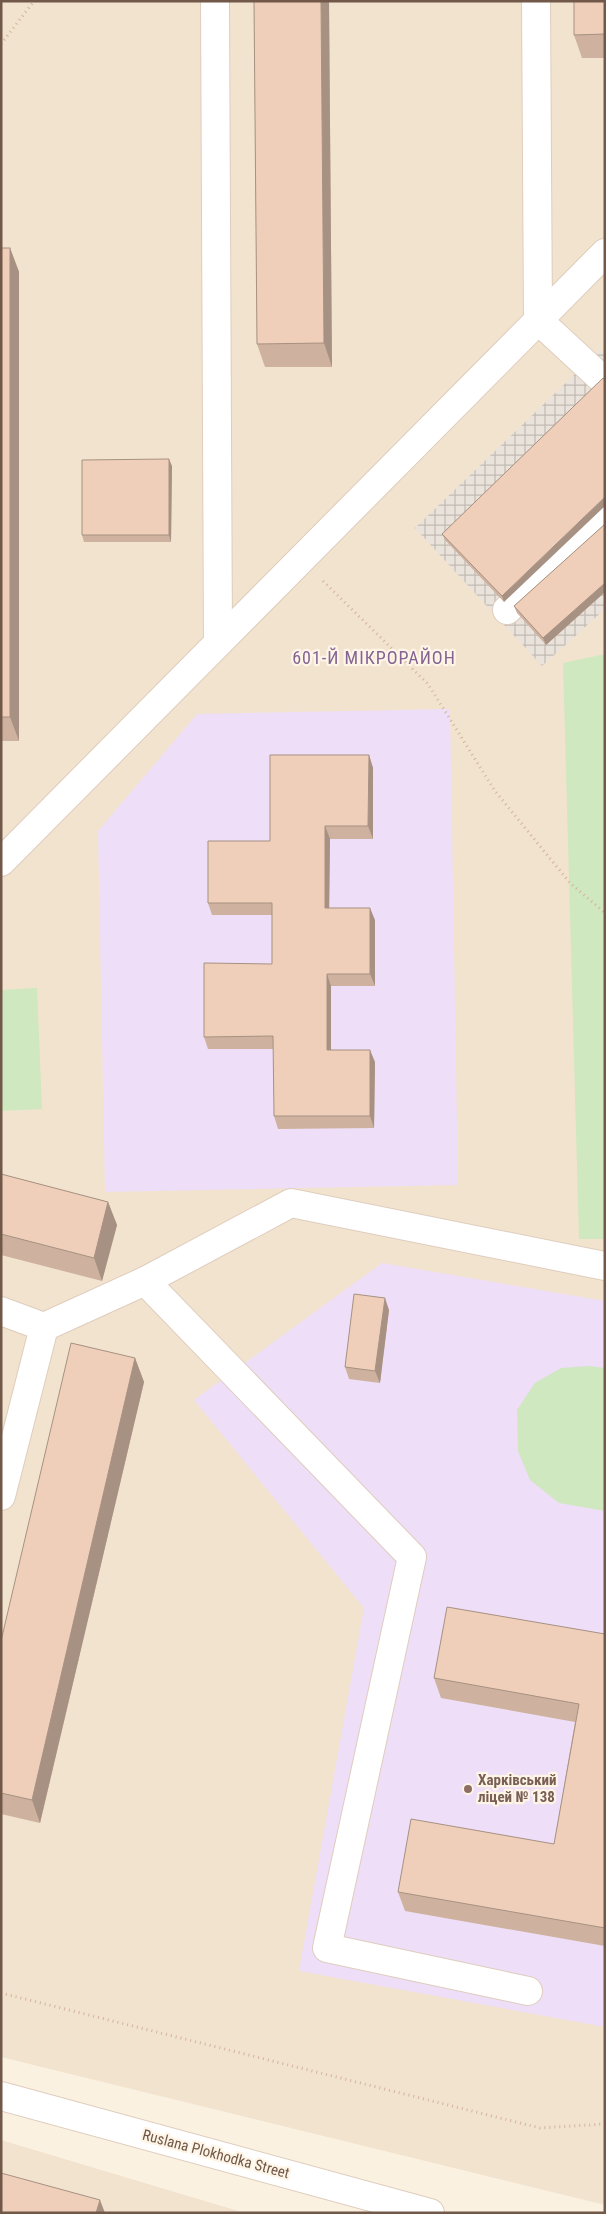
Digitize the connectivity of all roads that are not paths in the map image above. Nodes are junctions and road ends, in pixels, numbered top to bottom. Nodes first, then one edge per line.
1 (215, 1) edge
2 (536, 1) edge
3 (605, 253) edge
4 (538, 320) junction
5 (605, 382) edge
6 (605, 517) edge
7 (507, 610) dead end
8 (218, 643) junction
9 (1, 862) edge
10 (605, 1266) edge
11 (144, 1281) junction
12 (1, 1311) edge
13 (44, 1327) junction
14 (1, 1496) edge
15 (528, 1991) dead end
16 (1, 2096) edge
17 (430, 2213) edge

1 - 8 street
2 - 4 street
3 - 4 street
4 - 5 street
4 - 8 street
6 - 7 street
8 - 9 street
10 - 11 street
11 - 13 street
11 - 15 street
12 - 13 street
13 - 14 street
16 - 17 street, Ruslana Plokhodka Street

